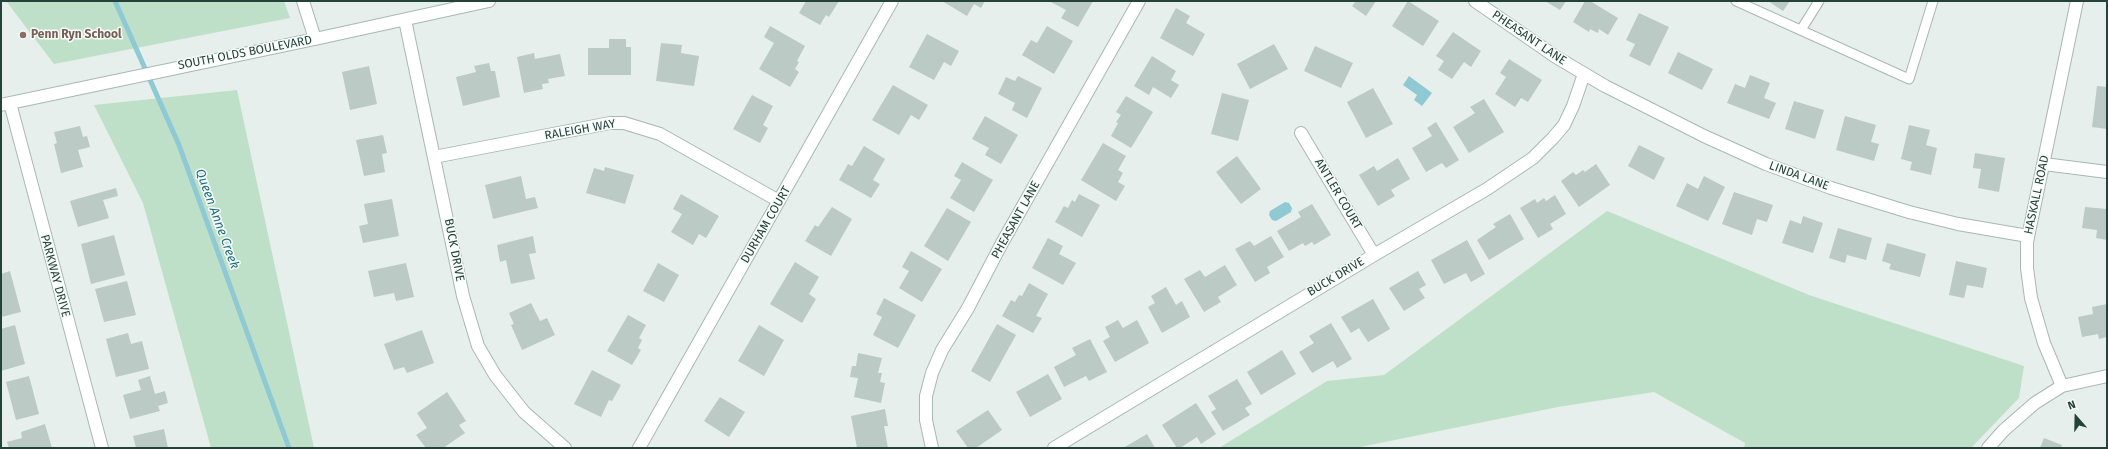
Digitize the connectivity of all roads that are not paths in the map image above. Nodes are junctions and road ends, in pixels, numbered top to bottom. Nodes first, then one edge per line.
1 (303, 1) edge
2 (489, 1) edge
3 (892, 1) edge
4 (1139, 1) edge
5 (1475, 1) edge
6 (1736, 1) edge
7 (1820, 1) edge
8 (1933, 1) edge
9 (2077, 1) edge
10 (405, 20) junction
11 (1801, 30) junction
12 (315, 39) junction
13 (1584, 74) junction
14 (5, 104) edge
15 (1302, 133) dead end
16 (434, 158) junction
17 (2044, 164) junction
18 (2107, 172) edge
19 (779, 201) junction
20 (2028, 236) junction
21 (1374, 255) junction
22 (2107, 376) edge
23 (2062, 386) junction
24 (102, 448) edge
25 (565, 448) edge
26 (639, 448) edge
27 (932, 448) edge
28 (1054, 448) edge
29 (1988, 448) edge

1 - 12 street
2 - 10 street, SOUTH OLDS BOULEVARD
3 - 19 street, DURHAM COURT
4 - 27 street, PHEASANT LANE
5 - 13 street, PHEASANT LANE
6 - 11 lane
7 - 11 lane
8 - 11 lane
9 - 17 street, HASKALL ROAD
10 - 12 street, SOUTH OLDS BOULEVARD
10 - 16 street, BUCK DRIVE
12 - 14 street, SOUTH OLDS BOULEVARD
13 - 20 street, LINDA LANE
13 - 21 street, BUCK DRIVE
14 - 24 street, PARKWAY DRIVE
15 - 21 street, ANTLER COURT
16 - 19 street, RALEIGH WAY
16 - 25 street, BUCK DRIVE
17 - 18 street
17 - 20 street, HASKALL ROAD
19 - 26 street, DURHAM COURT
20 - 23 street, HASKALL ROAD
21 - 28 street, BUCK DRIVE
22 - 23 street
23 - 29 street

